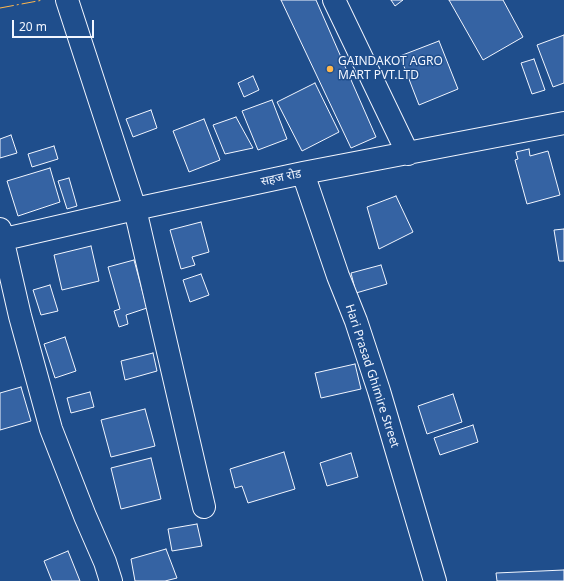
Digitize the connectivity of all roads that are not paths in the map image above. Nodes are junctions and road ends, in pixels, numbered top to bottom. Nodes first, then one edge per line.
1 (67, 0) edge
2 (334, 0) edge
3 (564, 123) edge
4 (408, 154) junction
5 (303, 173) junction
6 (136, 208) junction
7 (1, 236) edge
8 (204, 507) dead end
9 (111, 581) edge
10 (435, 581) edge

1 - 6 street
2 - 4 street
3 - 4 street, सहज रोड
4 - 5 street, सहज रोड
5 - 6 street, सहज रोड
5 - 10 street, Hari Prasad Ghimire Street
6 - 7 street, सहज रोड
6 - 8 street
7 - 9 street

